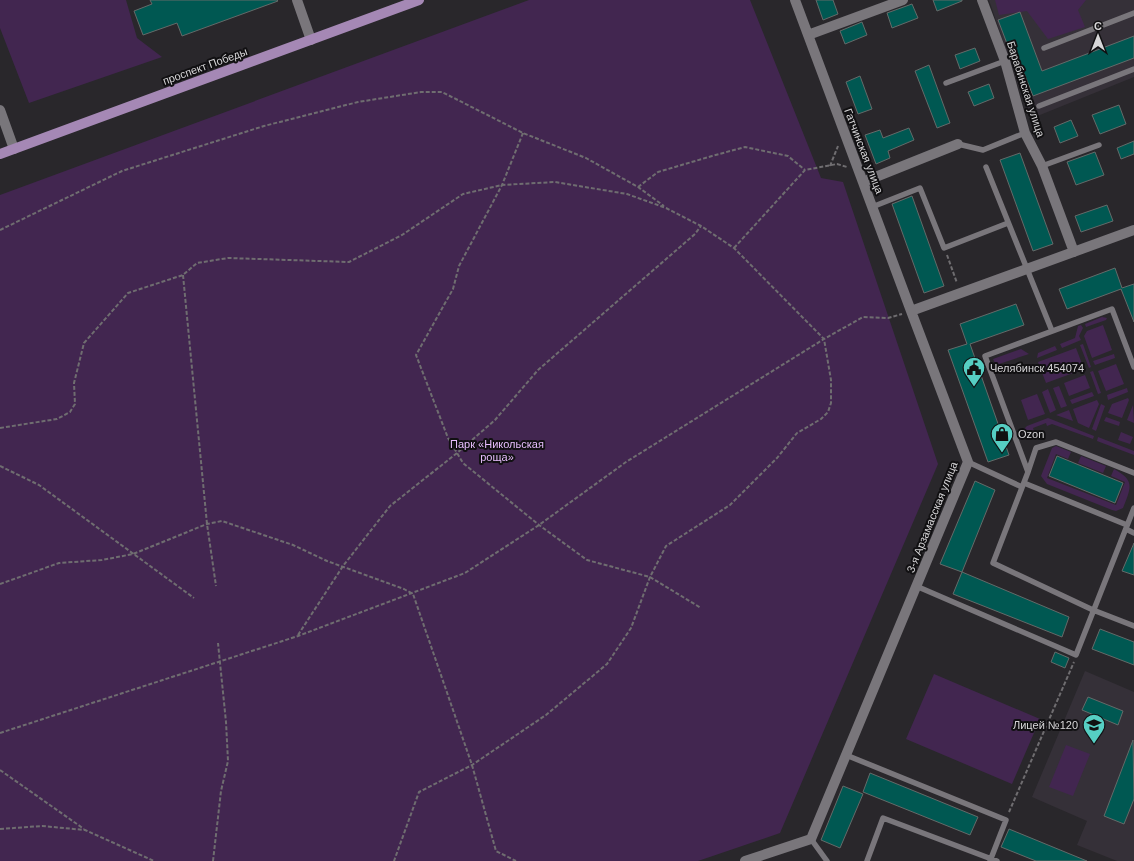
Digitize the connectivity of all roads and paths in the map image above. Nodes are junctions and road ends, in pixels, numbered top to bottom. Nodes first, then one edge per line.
1 (297, 0) edge
2 (419, 0) edge
3 (795, 0) edge
4 (903, 0) edge
5 (982, 0) edge
6 (408, 2) edge
7 (1134, 13) edge
8 (808, 35) junction
9 (311, 40) junction
10 (1044, 48) dead end
11 (1005, 61) junction
12 (1134, 69) edge
13 (946, 83) dead end
14 (1039, 106) dead end
15 (0, 110) edge
16 (844, 131) junction
17 (523, 133) junction
18 (1025, 134) junction
19 (958, 144) joint
20 (1099, 146) dead end
21 (14, 149) junction
22 (0, 154) edge
23 (830, 166) junction
24 (1042, 166) junction
25 (986, 167) dead end
26 (805, 170) junction
27 (859, 171) junction
28 (863, 182) junction
29 (502, 185) junction
30 (638, 187) junction
31 (872, 207) junction
32 (666, 208) junction
33 (1008, 223) junction
34 (701, 226) junction
35 (0, 230) edge
36 (1134, 230) edge
37 (734, 248) junction
38 (944, 248) junction
39 (1074, 252) junction
40 (1027, 269) junction
41 (183, 275) junction
42 (961, 293) junction
43 (911, 311) junction
44 (1052, 331) junction
45 (824, 339) junction
46 (1134, 367) edge
47 (0, 428) edge
48 (457, 453) junction
49 (968, 462) junction
50 (0, 466) edge
51 (1028, 472) junction
52 (1134, 473) edge
53 (1023, 485) junction
54 (1134, 508) edge
55 (207, 524) junction
56 (539, 526) junction
57 (1126, 527) junction
58 (1134, 532) edge
59 (133, 554) junction
60 (343, 566) junction
61 (650, 577) junction
62 (0, 584) edge
63 (216, 586) dead end
64 (916, 586) junction
65 (413, 594) junction
66 (194, 598) dead end
67 (701, 608) dead end
68 (1093, 610) junction
69 (1134, 626) edge
70 (298, 636) junction
71 (218, 643) dead end
72 (1076, 655) junction
73 (220, 661) junction
74 (0, 733) edge
75 (846, 755) junction
76 (472, 764) junction
77 (0, 770) edge
78 (1006, 820) junction
79 (0, 829) edge
80 (85, 830) junction
81 (811, 839) junction
82 (990, 860) edge
83 (154, 861) edge
84 (213, 861) edge
85 (394, 861) edge
86 (516, 861) edge
87 (745, 861) edge
88 (827, 861) edge
89 (867, 861) edge
90 (997, 861) edge

1 - 9 street
2 - 6 main road, проспект Победы
3 - 8 street, Гатчинская улица
4 - 8 street
5 - 11 street, Барабинская улица
6 - 9 main road, проспект Победы
7 - 10 lane
8 - 16 street, Гатчинская улица
9 - 21 main road, проспект Победы
11 - 13 lane
11 - 18 street, Барабинская улица
12 - 14 lane
15 - 21 street
16 - 23 path
16 - 27 street, Гатчинская улица
17 - 29 path
17 - 30 path
17 - 35 path
18 - 19 lane
18 - 24 street, Барабинская улица
19 - 28 street
20 - 24 lane
21 - 22 main road, проспект Победы
23 - 26 path
23 - 27 path
24 - 39 street, Барабинская улица
25 - 33 lane
26 - 30 path
26 - 37 path
27 - 28 street, Гатчинская улица
28 - 31 street, Гатчинская улица
29 - 32 path
29 - 41 path
29 - 48 path
30 - 32 path
31 - 38 lane
31 - 43 street, Гатчинская улица
32 - 34 path
33 - 38 lane
33 - 40 lane
34 - 37 path
34 - 48 path
36 - 39 street
37 - 45 path
38 - 42 path
39 - 40 street
40 - 42 street
40 - 44 lane
41 - 47 path
41 - 55 path
42 - 43 street
43 - 45 path
43 - 49 street, 3-я Арзамасская улица
44 - 46 lane
44 - 51 lane
45 - 56 path
45 - 61 path
48 - 56 path
48 - 60 path
49 - 53 lane
49 - 64 street, 3-я Арзамасская улица
50 - 59 path
51 - 52 lane
51 - 53 lane
53 - 57 lane
53 - 68 lane
54 - 57 lane
55 - 59 path
55 - 60 path
55 - 63 path
56 - 61 path
56 - 65 path
57 - 58 lane
57 - 68 lane
59 - 62 path
59 - 66 path
60 - 65 path
60 - 70 path
61 - 67 path
61 - 76 path
64 - 72 lane
64 - 75 street, 3-я Арзамасская улица
65 - 70 path
65 - 76 path
68 - 69 lane
68 - 72 lane
70 - 73 path
71 - 73 path
72 - 78 path
73 - 74 path
73 - 84 path
75 - 78 lane
75 - 81 street, 3-я Арзамасская улица
76 - 85 path
76 - 86 path
77 - 80 path
78 - 82 lane
79 - 80 path
80 - 83 path
81 - 87 street
81 - 88 lane
82 - 89 lane
82 - 90 lane

